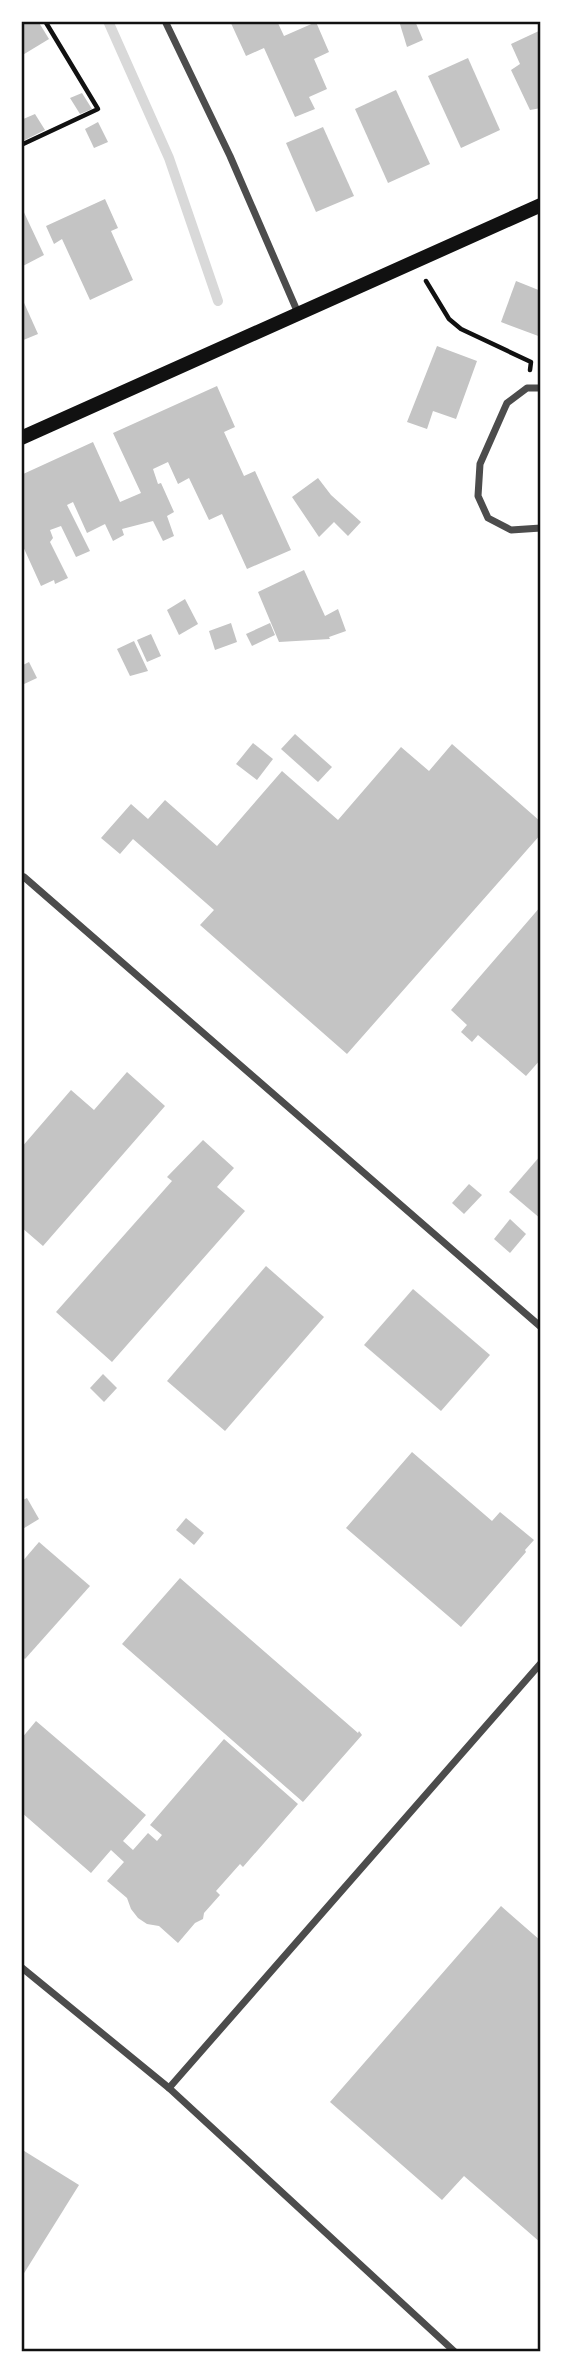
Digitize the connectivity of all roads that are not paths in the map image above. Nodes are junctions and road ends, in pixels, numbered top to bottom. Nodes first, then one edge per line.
1 (165, 21) edge
2 (541, 205) edge
3 (298, 313) junction
4 (541, 388) edge
5 (21, 438) edge
6 (541, 528) edge
7 (24, 877) dead end
8 (541, 1327) edge
9 (541, 1663) edge
10 (21, 1967) edge
11 (169, 2088) junction
12 (455, 2352) edge

1 - 3 street
2 - 3 main road
3 - 5 main road
4 - 6 street
7 - 8 street
9 - 11 street
10 - 11 street
11 - 12 street

